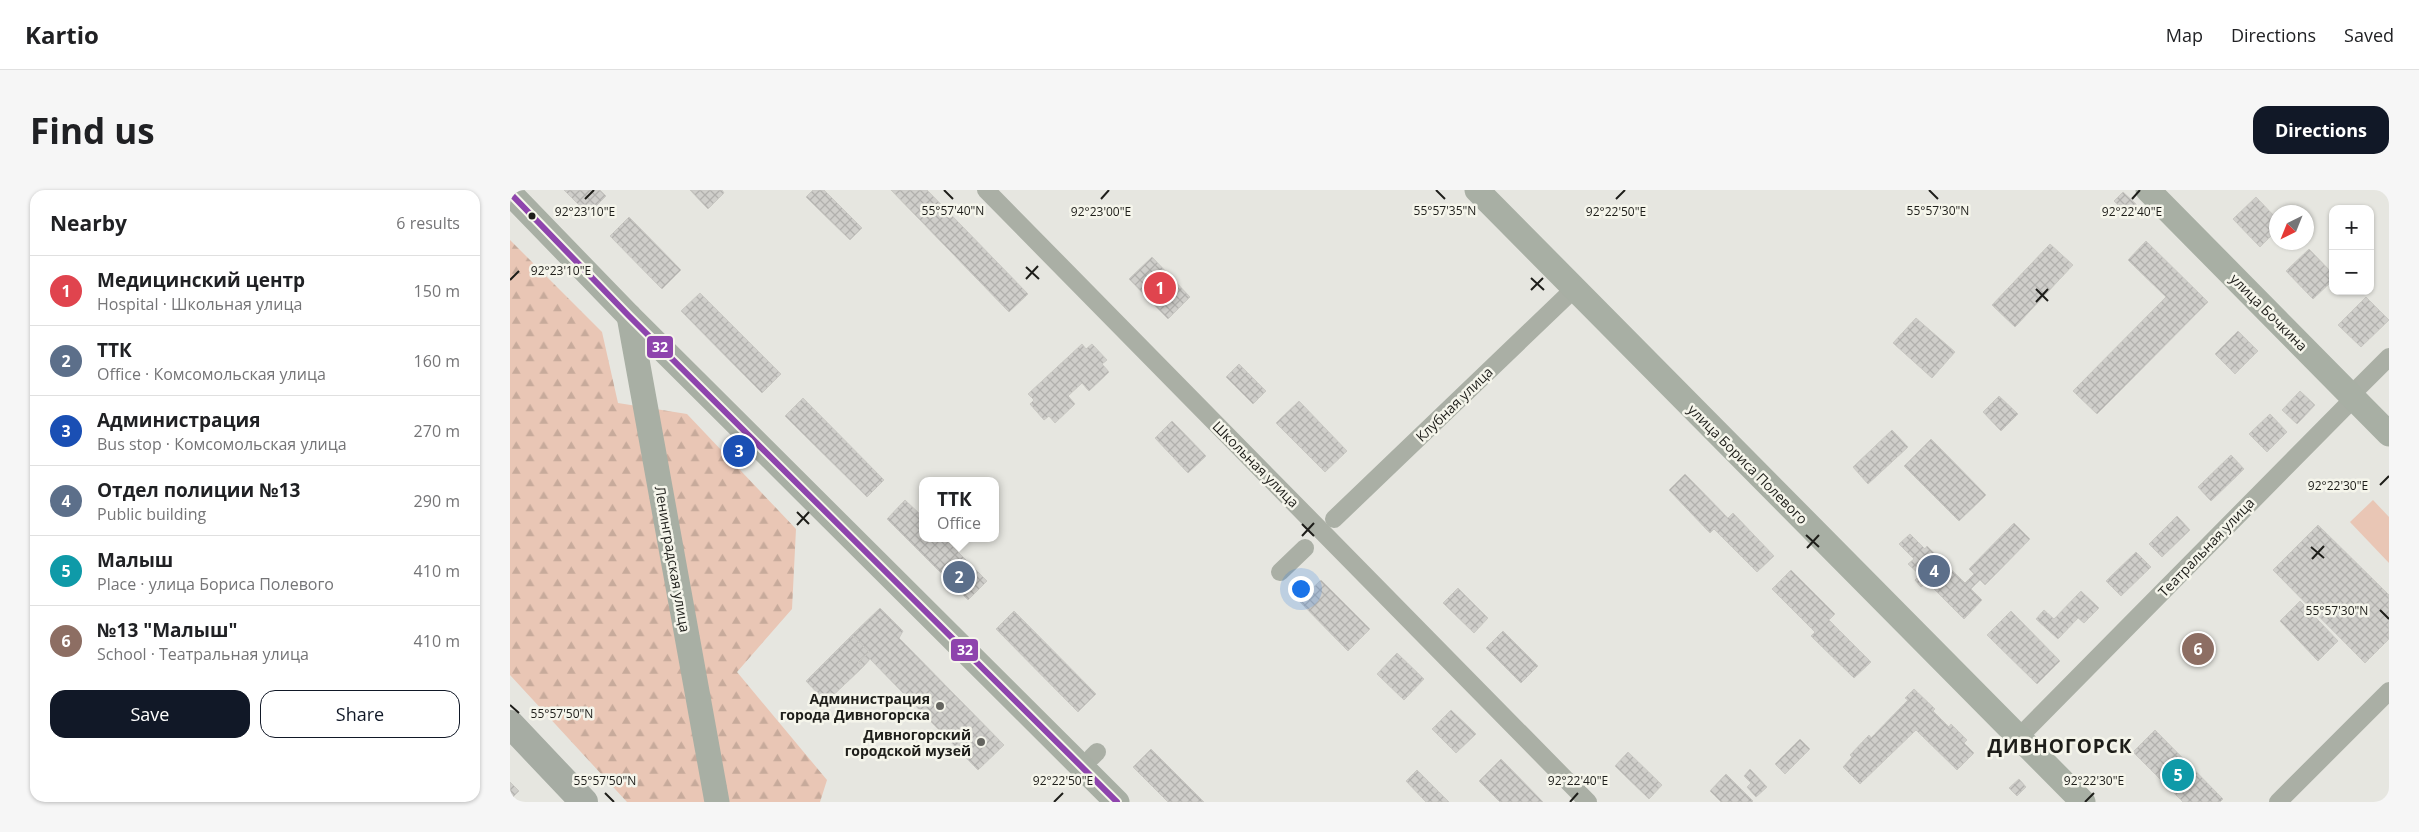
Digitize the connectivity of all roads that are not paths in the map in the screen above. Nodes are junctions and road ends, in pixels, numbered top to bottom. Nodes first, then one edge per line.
1 (986, 190) edge
2 (1477, 190) edge
3 (2148, 190) edge
4 (510, 193) edge
5 (1574, 288) junction
6 (629, 316) junction
7 (2389, 357) edge
8 (2353, 397) junction
9 (2389, 434) edge
10 (1334, 519) dead end
11 (1305, 548) dead end
12 (1280, 572) dead end
13 (2389, 691) edge
14 (510, 724) edge
15 (2019, 737) junction
16 (584, 802) edge
17 (717, 802) edge
18 (1117, 802) edge
19 (1588, 802) edge
20 (2083, 802) edge
21 (2278, 802) edge

1 - 19 street, Школьная улица
2 - 5 street, улица Бориса Полевого
3 - 8 street, улица Бочкина
4 - 6 street
5 - 10 street, Клубная улица
5 - 15 street, улица Бориса Полевого
6 - 17 street, Ленинградская улица
6 - 18 street
7 - 8 street, Театральная улица
8 - 9 street, улица Бочкина
8 - 15 street, Театральная улица
11 - 12 street
13 - 21 street
14 - 16 highway
15 - 20 street, улица Бориса Полевого

